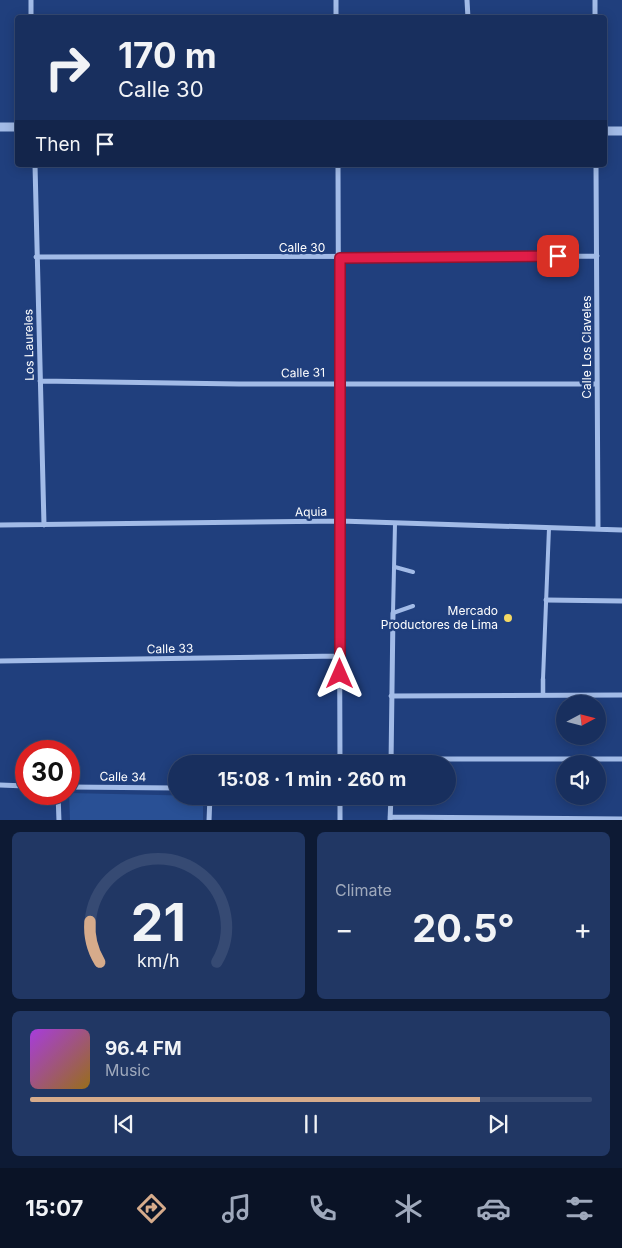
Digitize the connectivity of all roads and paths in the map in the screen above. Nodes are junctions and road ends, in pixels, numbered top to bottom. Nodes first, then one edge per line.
1 (31, 0) edge
2 (336, 0) edge
3 (467, 0) edge
4 (595, 0) edge
5 (31, 15) edge
6 (336, 15) edge
7 (468, 15) edge
8 (595, 15) edge
9 (15, 127) edge
10 (0, 128) edge
11 (607, 131) edge
12 (622, 131) edge
13 (35, 167) edge
14 (338, 167) edge
15 (596, 167) edge
16 (597, 256) junction
17 (36, 257) junction
18 (340, 258) junction
19 (40, 381) junction
20 (340, 383) junction
21 (597, 384) junction
22 (340, 521) junction
23 (395, 524) junction
24 (0, 525) edge
25 (44, 525) junction
26 (549, 528) junction
27 (598, 529) junction
28 (622, 530) edge
29 (395, 567) junction
30 (413, 572) dead end
31 (546, 600) junction
32 (622, 601) edge
33 (413, 606) dead end
34 (393, 614) junction
35 (340, 656) junction
36 (0, 661) edge
37 (543, 679) joint
38 (543, 694) junction
39 (622, 695) edge
40 (392, 696) junction
41 (340, 755) edge
42 (391, 755) edge
43 (622, 759) edge
44 (456, 760) edge
45 (0, 786) edge
46 (15, 786) edge
47 (80, 786) edge
48 (168, 788) edge
49 (58, 805) edge
50 (210, 805) edge
51 (340, 805) edge
52 (391, 805) edge
53 (390, 819) edge
54 (622, 819) edge
55 (59, 820) edge
56 (210, 820) edge
57 (340, 820) edge

1 - 5 street
2 - 6 street
3 - 7 street
4 - 8 street
9 - 10 street
11 - 12 street
13 - 17 street, Los Laureles
14 - 18 street
15 - 16 street, Calle Los Claveles
16 - 18 street, Calle 30
16 - 21 street, Calle Los Claveles
17 - 18 street, Calle 30
17 - 19 street, Los Laureles
18 - 20 street
19 - 20 street, Calle 31
19 - 25 street, Los Laureles
20 - 21 street, Calle 31
20 - 22 street
21 - 27 street, Calle Los Claveles
22 - 23 street, Aquia
22 - 25 street, Aquia
22 - 35 street
23 - 26 street, Aquia
23 - 29 lane
24 - 25 street, Aquia
26 - 27 street, Aquia
26 - 31 lane
27 - 28 street, Aquia
29 - 30 lane
29 - 34 lane
31 - 32 street
31 - 37 lane
33 - 34 lane
34 - 40 street
35 - 36 street, Calle 33
35 - 41 street
37 - 38 street
38 - 39 street
38 - 40 street
40 - 42 street
43 - 44 street
45 - 46 street
47 - 48 street, Calle 34
49 - 55 street
50 - 56 street
51 - 57 street
52 - 53 street
53 - 54 street

